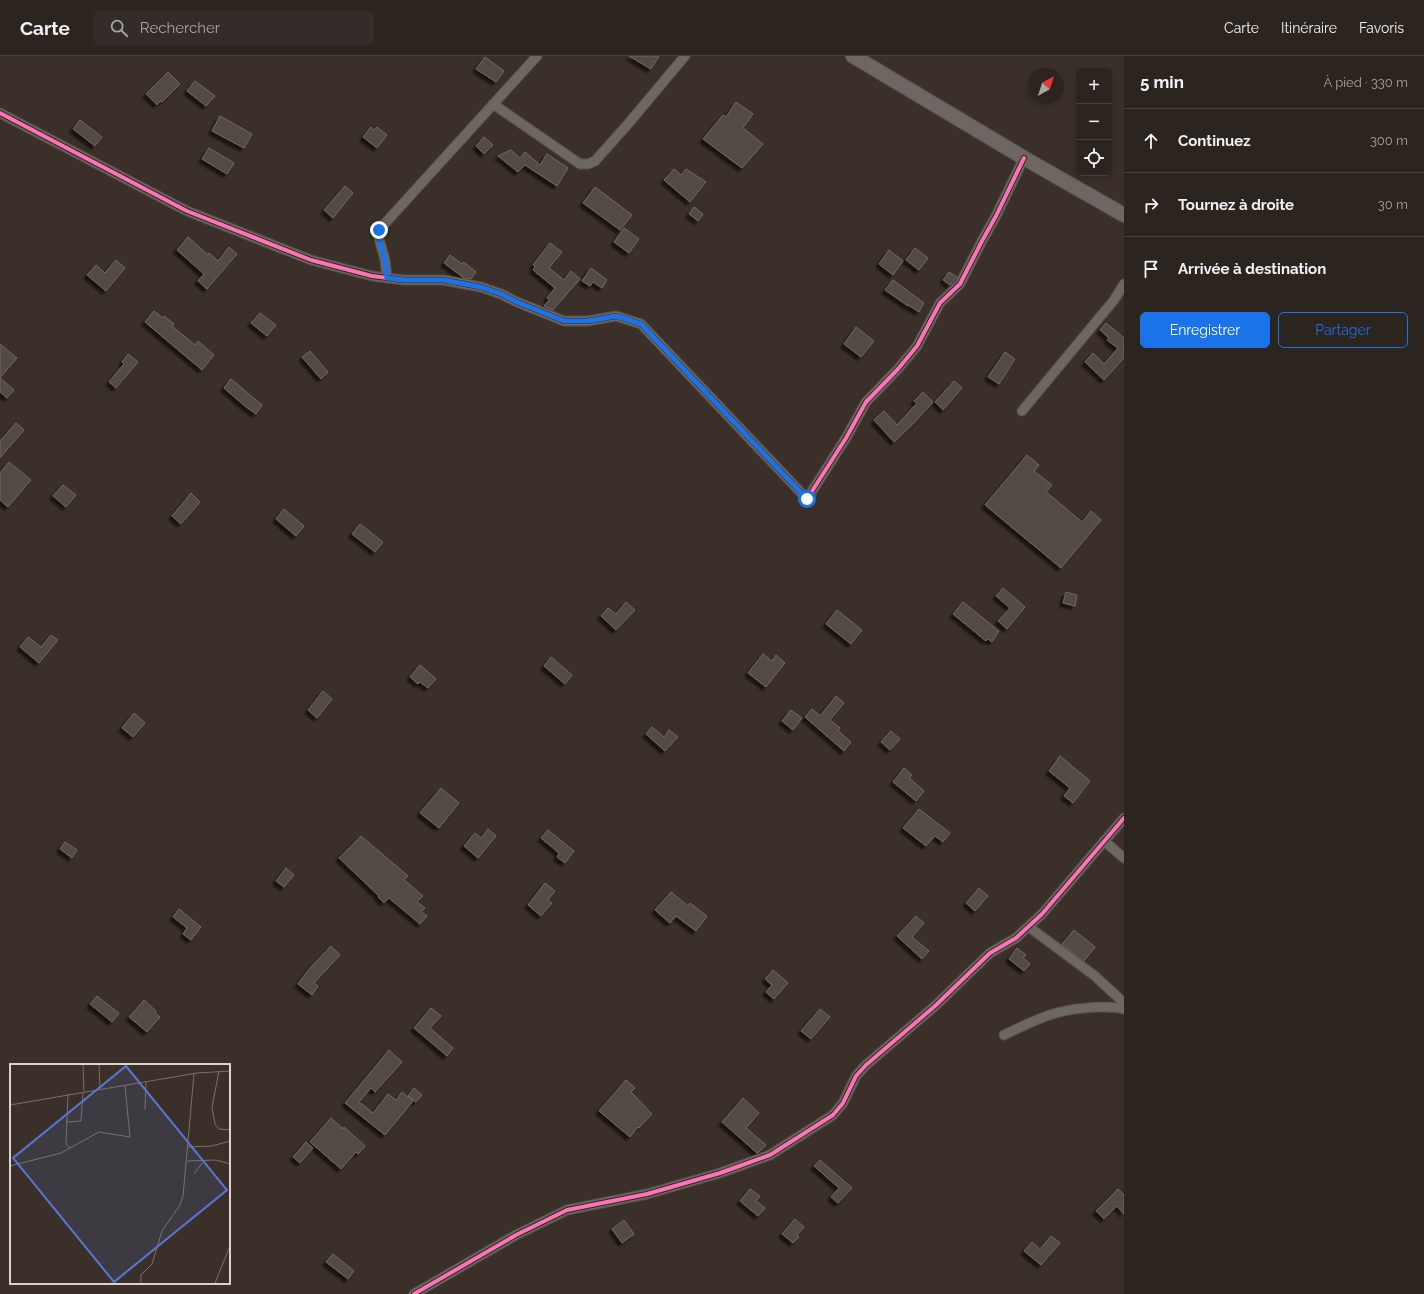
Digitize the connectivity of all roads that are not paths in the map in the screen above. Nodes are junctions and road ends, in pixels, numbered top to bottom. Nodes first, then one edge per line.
1 (537, 56) edge
2 (686, 56) edge
3 (861, 58) edge
4 (493, 104) junction
5 (0, 113) edge
6 (1024, 158) junction
7 (1124, 215) edge
8 (387, 278) junction
9 (1124, 284) edge
10 (1022, 411) dead end
11 (1124, 818) edge
12 (1104, 841) junction
13 (1124, 858) edge
14 (1029, 927) junction
15 (1124, 1003) edge
16 (1124, 1009) edge
17 (1004, 1035) dead end
18 (414, 1294) edge

1 - 4 street
2 - 4 street
3 - 6 main road
4 - 8 street
5 - 8 street
6 - 7 main road
6 - 8 street
9 - 10 street
11 - 12 street
12 - 13 street
12 - 14 street
14 - 15 street
14 - 18 street
16 - 17 street

